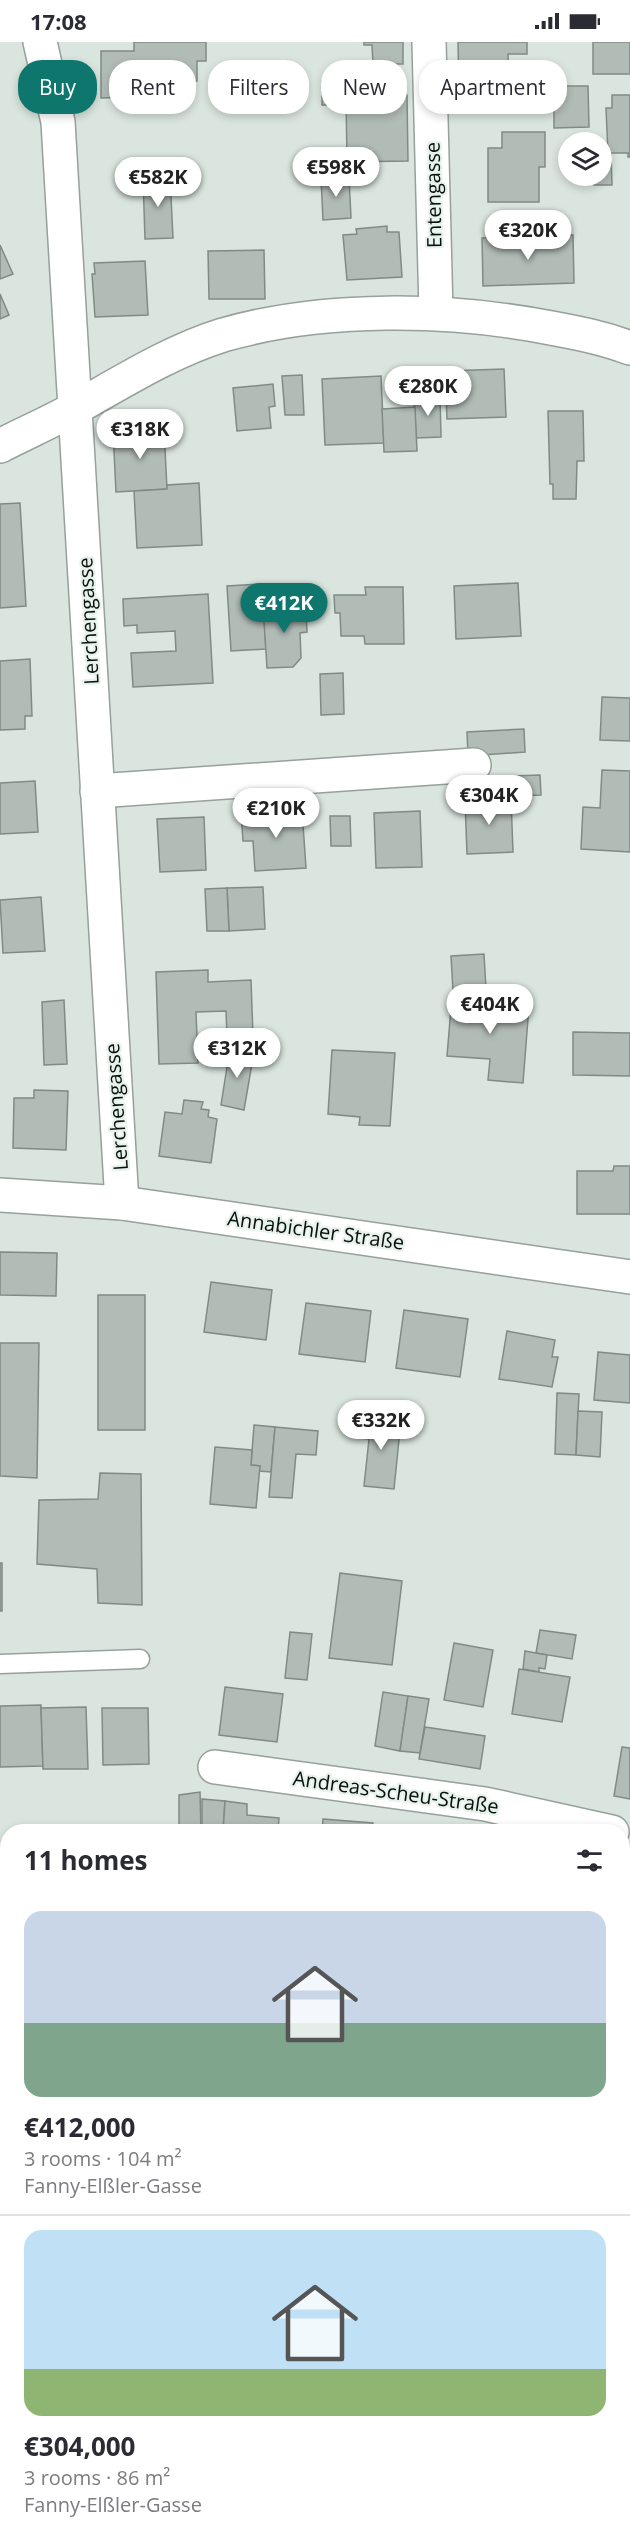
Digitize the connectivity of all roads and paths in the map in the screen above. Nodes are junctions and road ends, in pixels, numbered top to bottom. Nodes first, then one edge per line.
1 (40, 42) edge
2 (429, 42) edge
3 (436, 312) junction
4 (630, 348) edge
5 (76, 408) junction
6 (0, 446) edge
7 (474, 765) dead end
8 (97, 791) junction
9 (0, 1195) edge
10 (122, 1203) junction
11 (630, 1277) edge
12 (140, 1659) dead end
13 (0, 1664) edge
14 (215, 1767) dead end
15 (576, 1824) edge

1 - 5 street, Lerchengasse
2 - 3 street, Entengasse
3 - 4 street
3 - 5 street
5 - 6 street
5 - 8 street, Lerchengasse
7 - 8 street
8 - 10 street, Lerchengasse
9 - 10 street, Annabichler Straße
10 - 11 street, Annabichler Straße
12 - 13 lane
14 - 15 street, Andreas-Scheu-Straße

